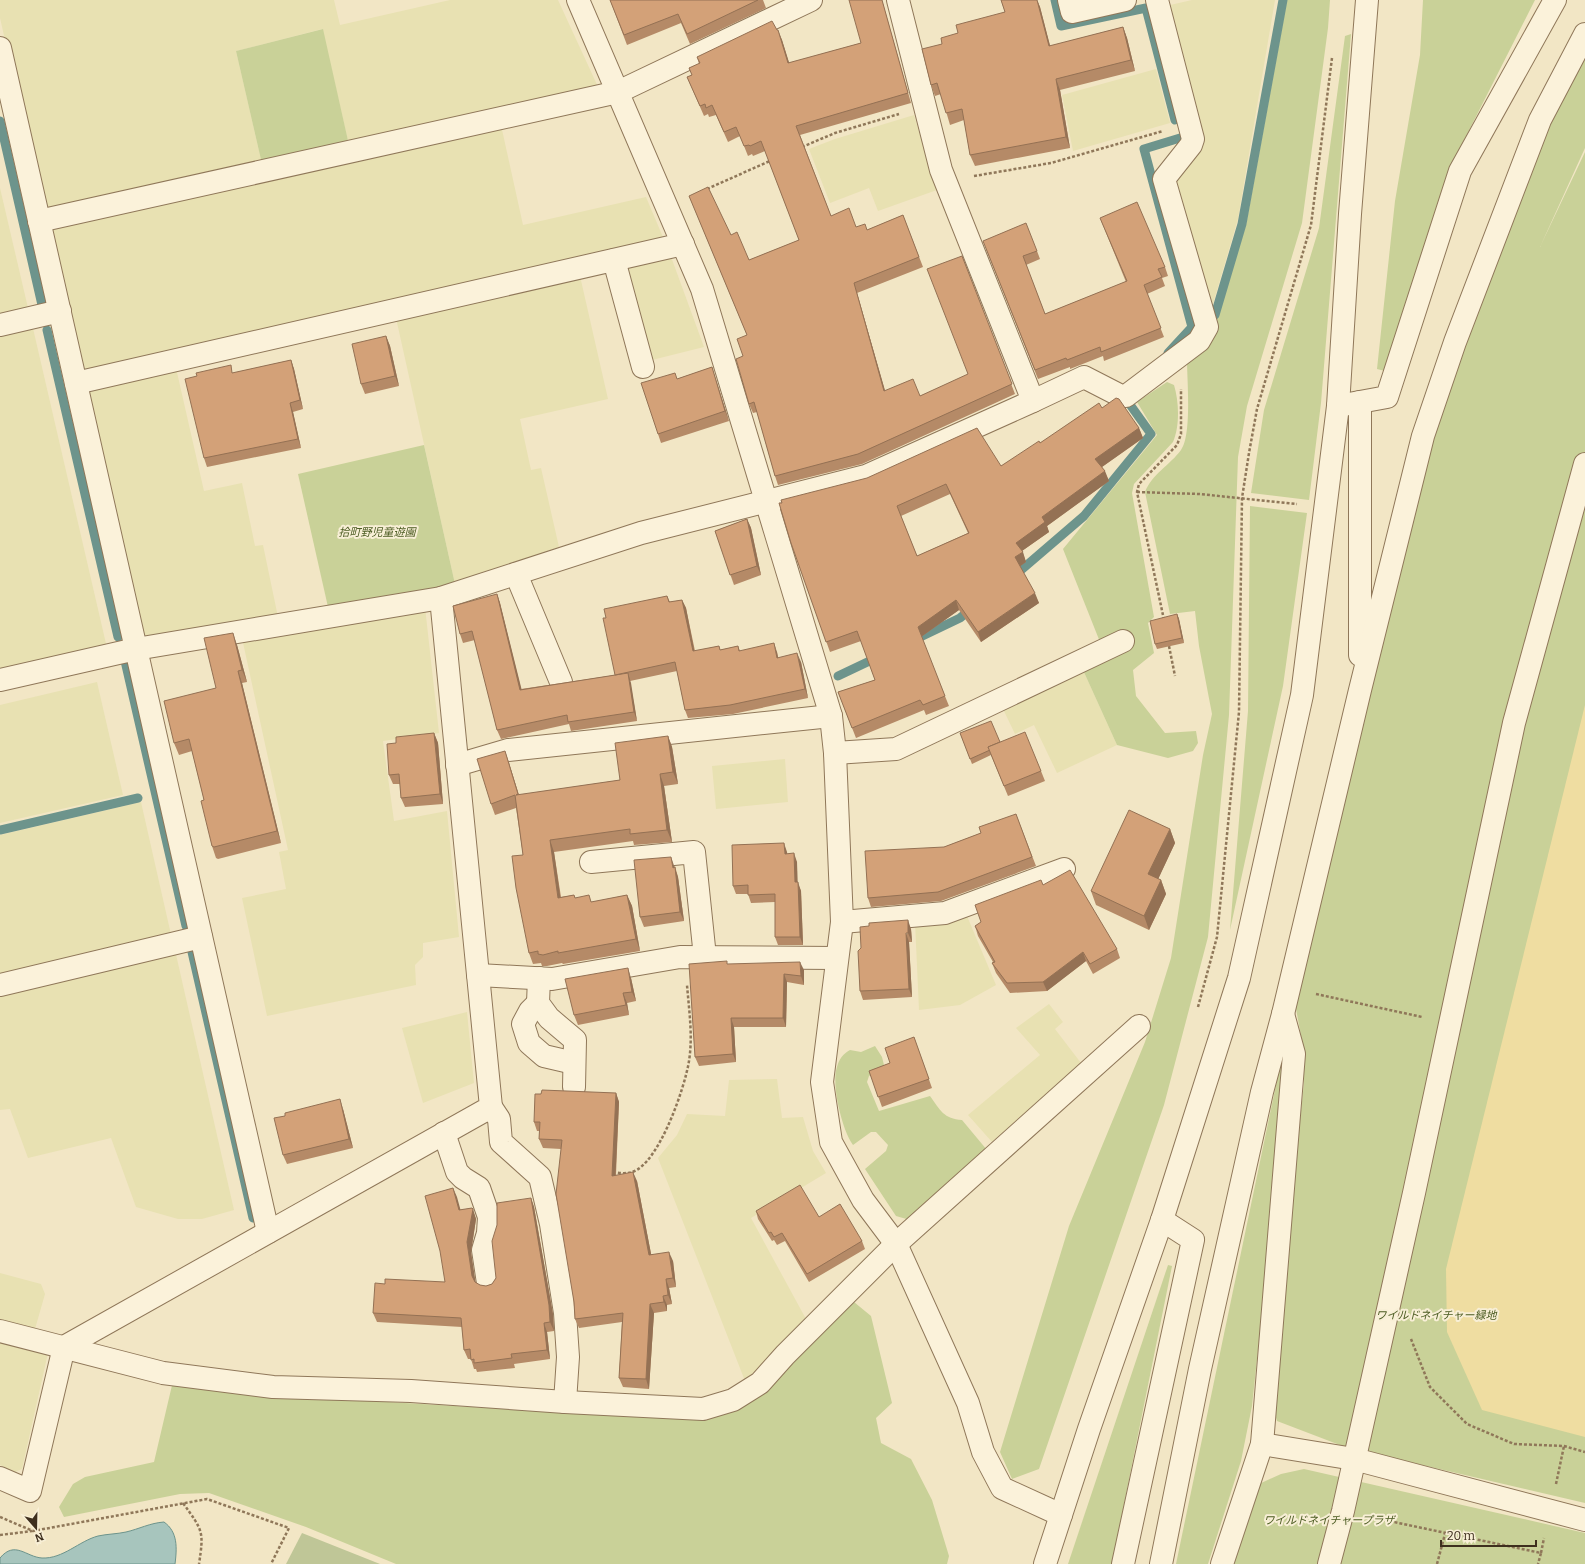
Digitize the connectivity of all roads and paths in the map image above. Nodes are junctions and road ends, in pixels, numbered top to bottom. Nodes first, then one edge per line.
1 (578, 0) edge
2 (811, 0) edge
3 (898, 0) edge
4 (1069, 0) edge
5 (1125, 0) edge
6 (1157, 0) edge
7 (1367, 0) edge
8 (1555, 0) edge
9 (1585, 34) edge
10 (0, 48) edge
11 (1333, 56) dead end
12 (618, 92) junction
13 (6, 103) edge
14 (925, 107) junction
15 (1188, 123) junction
16 (798, 149) edge
17 (776, 158) edge
18 (945, 181) junction
19 (667, 207) junction
20 (39, 221) junction
21 (683, 244) junction
22 (614, 260) junction
23 (60, 311) junction
24 (0, 325) edge
25 (1181, 354) junction
26 (643, 367) dead end
27 (76, 383) junction
28 (1033, 401) junction
29 (1360, 402) junction
30 (1338, 406) junction
31 (1585, 464) edge
32 (1137, 492) junction
33 (1242, 498) junction
34 (765, 502) junction
35 (1302, 505) dead end
36 (516, 574) junction
37 (441, 598) junction
38 (1164, 623) edge
39 (1123, 642) dead end
40 (1169, 646) edge
41 (136, 649) junction
42 (1175, 676) dead end
43 (0, 680) edge
44 (561, 682) edge
45 (1360, 690) junction
46 (831, 716) junction
47 (835, 753) junction
48 (457, 765) junction
49 (591, 862) dead end
50 (1064, 869) dead end
51 (842, 922) junction
52 (201, 937) junction
53 (695, 957) junction
54 (837, 958) junction
55 (478, 975) junction
56 (539, 978) junction
57 (0, 985) edge
58 (1288, 988) junction
59 (538, 1003) junction
60 (1197, 1012) dead end
61 (1283, 1014) junction
62 (1450, 1024) junction
63 (1139, 1026) dead end
64 (574, 1063) junction
65 (574, 1087) dead end
66 (491, 1107) junction
67 (444, 1133) junction
68 (612, 1172) edge
69 (1162, 1220) junction
70 (268, 1232) junction
71 (896, 1244) junction
72 (488, 1284) edge
73 (0, 1331) edge
74 (1411, 1333) dead end
75 (64, 1347) junction
76 (565, 1402) junction
77 (1262, 1444) junction
78 (1564, 1446) junction
79 (1585, 1452) edge
80 (1354, 1459) junction
81 (0, 1478) edge
82 (183, 1503) junction
83 (1343, 1511) junction
84 (1550, 1512) junction
85 (1061, 1515) junction
86 (0, 1517) edge
87 (1585, 1520) edge
88 (33, 1531) junction
89 (0, 1534) edge
90 (1445, 1534) junction
91 (199, 1564) edge
92 (271, 1564) edge
93 (1045, 1564) edge
94 (1122, 1564) edge
95 (1161, 1564) edge
96 (1222, 1564) edge
97 (1328, 1564) edge
98 (1437, 1564) edge
99 (1538, 1564) edge

1 - 12 street
2 - 12 street
3 - 14 street
4 - 5 street
6 - 15 street
7 - 30 street
8 - 29 street
9 - 45 street
10 - 13 street
11 - 33 path
12 - 19 street
12 - 20 street
13 - 20 street
14 - 16 path
14 - 18 street
15 - 18 path
15 - 25 street
17 - 19 path
18 - 28 street
19 - 21 street
20 - 23 street
21 - 22 street
21 - 34 street
22 - 26 street
22 - 27 street
23 - 24 street
23 - 27 street
25 - 28 street
25 - 32 path
27 - 41 street
28 - 34 street
29 - 30 street
29 - 45 street
30 - 69 street
31 - 62 street
32 - 33 path
32 - 38 path
33 - 35 path
33 - 60 path
34 - 36 street
34 - 46 street
36 - 37 street
36 - 44 street
37 - 41 street
37 - 48 street
39 - 47 street
40 - 42 path
41 - 43 street
41 - 52 street
45 - 58 street
46 - 47 street
46 - 48 street
47 - 51 street
48 - 55 street
49 - 53 street
50 - 51 street
51 - 54 street
52 - 57 street
52 - 70 street
53 - 54 street
53 - 56 street
53 - 68 path
54 - 71 street
55 - 56 street
55 - 66 street
56 - 59 street
58 - 61 street
58 - 62 path
59 - 64 street
59 - 64 street
61 - 77 street
61 - 95 street
62 - 80 street
63 - 71 street
64 - 65 street
66 - 67 street
66 - 76 street
67 - 70 street
67 - 72 street
69 - 85 street
69 - 94 street
70 - 75 street
71 - 76 street
71 - 85 street
73 - 75 street
74 - 78 path
75 - 76 street
75 - 81 street
77 - 80 street
77 - 96 street
78 - 79 path
78 - 84 path
80 - 83 street
80 - 84 street
82 - 88 path
82 - 91 path
82 - 92 path
83 - 90 path
83 - 97 street
84 - 87 street
85 - 93 street
86 - 88 path
88 - 89 path
90 - 98 path
90 - 99 path

